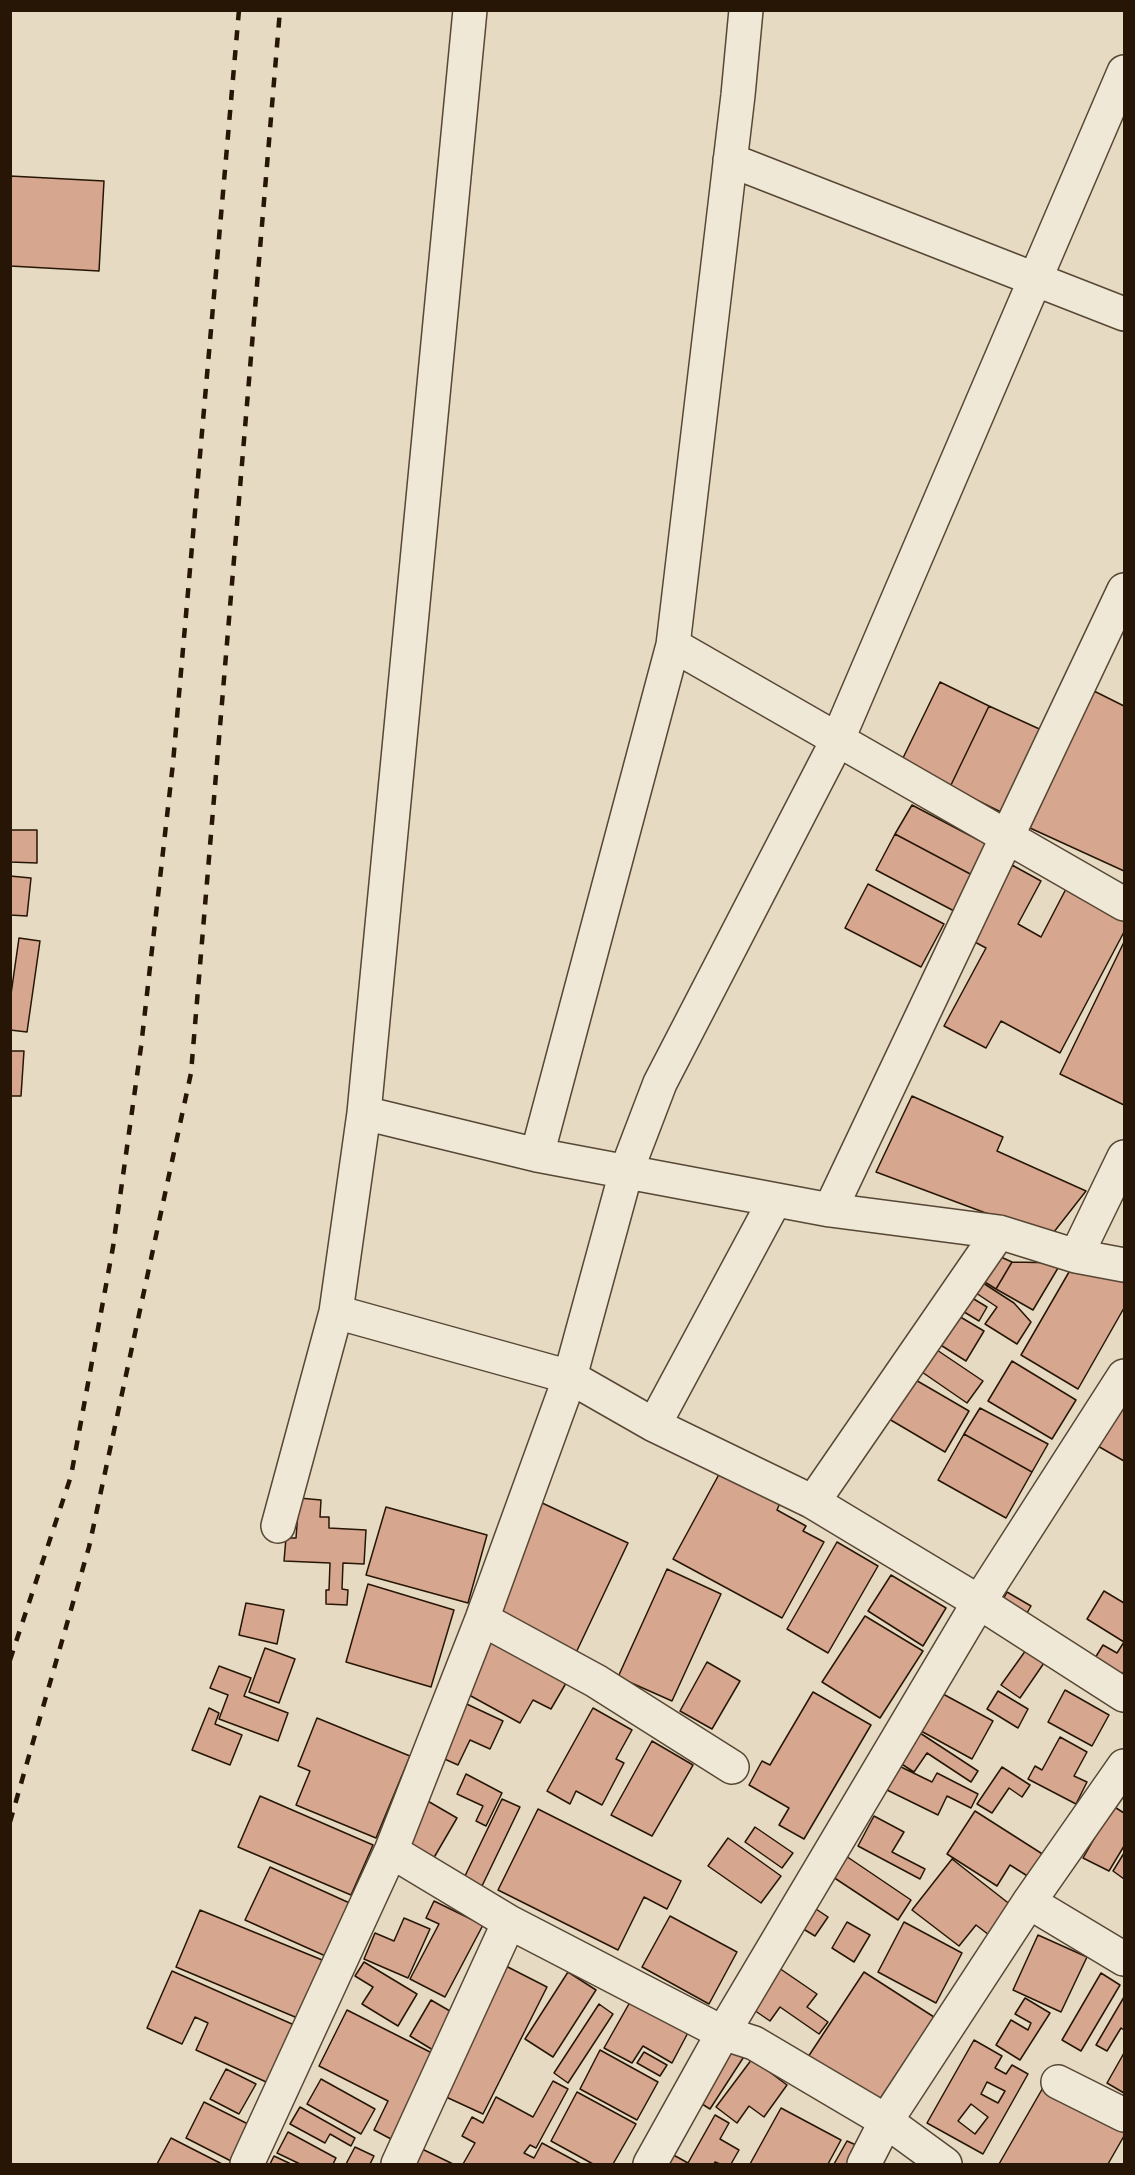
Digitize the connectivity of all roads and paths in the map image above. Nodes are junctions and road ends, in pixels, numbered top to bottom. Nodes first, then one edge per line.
1 (470, 10) edge
2 (746, 10) edge
3 (1125, 72) edge
4 (730, 160) junction
5 (1035, 280) junction
6 (1125, 314) edge
7 (1125, 590) edge
8 (673, 645) junction
9 (837, 741) junction
10 (1007, 837) junction
11 (1125, 904) edge
12 (364, 1113) junction
13 (537, 1155) junction
14 (1125, 1157) edge
15 (626, 1172) junction
16 (775, 1200) junction
17 (830, 1210) junction
18 (999, 1232) junction
19 (1076, 1256) junction
20 (1125, 1265) edge
21 (336, 1312) junction
22 (1125, 1376) edge
23 (570, 1377) junction
24 (654, 1425) junction
25 (813, 1502) junction
26 (278, 1526) dead end
27 (979, 1602) junction
28 (482, 1619) junction
29 (1125, 1695) edge
30 (1125, 1766) edge
31 (732, 1767) dead end
32 (391, 1851) junction
33 (1029, 1902) junction
34 (509, 1922) junction
35 (1125, 1959) edge
36 (723, 2033) junction
37 (1058, 2082) dead end
38 (1125, 2115) edge
39 (886, 2121) junction
40 (247, 2164) edge
41 (398, 2164) edge
42 (650, 2164) edge
43 (864, 2164) edge
44 (945, 2164) edge

1 - 12 street
2 - 4 street
3 - 5 street
4 - 5 street
4 - 8 street
5 - 6 street
5 - 9 street
7 - 10 street
8 - 9 street
8 - 13 street
9 - 10 street
9 - 15 street
10 - 11 street
10 - 17 street
12 - 13 street
12 - 21 street
13 - 15 street
14 - 19 street
15 - 16 street
15 - 23 street
16 - 17 street
16 - 24 street
17 - 18 street
18 - 19 street
18 - 25 street
19 - 20 street
21 - 23 street
21 - 26 street
22 - 27 street
23 - 24 street
23 - 28 street
24 - 25 street
25 - 27 street
27 - 29 street
27 - 36 street
28 - 31 street
28 - 32 street
30 - 33 street
32 - 34 street
32 - 40 street
33 - 35 street
33 - 39 street
34 - 36 street
34 - 41 street
36 - 39 street
36 - 42 street
37 - 38 street
39 - 43 street
39 - 44 street

